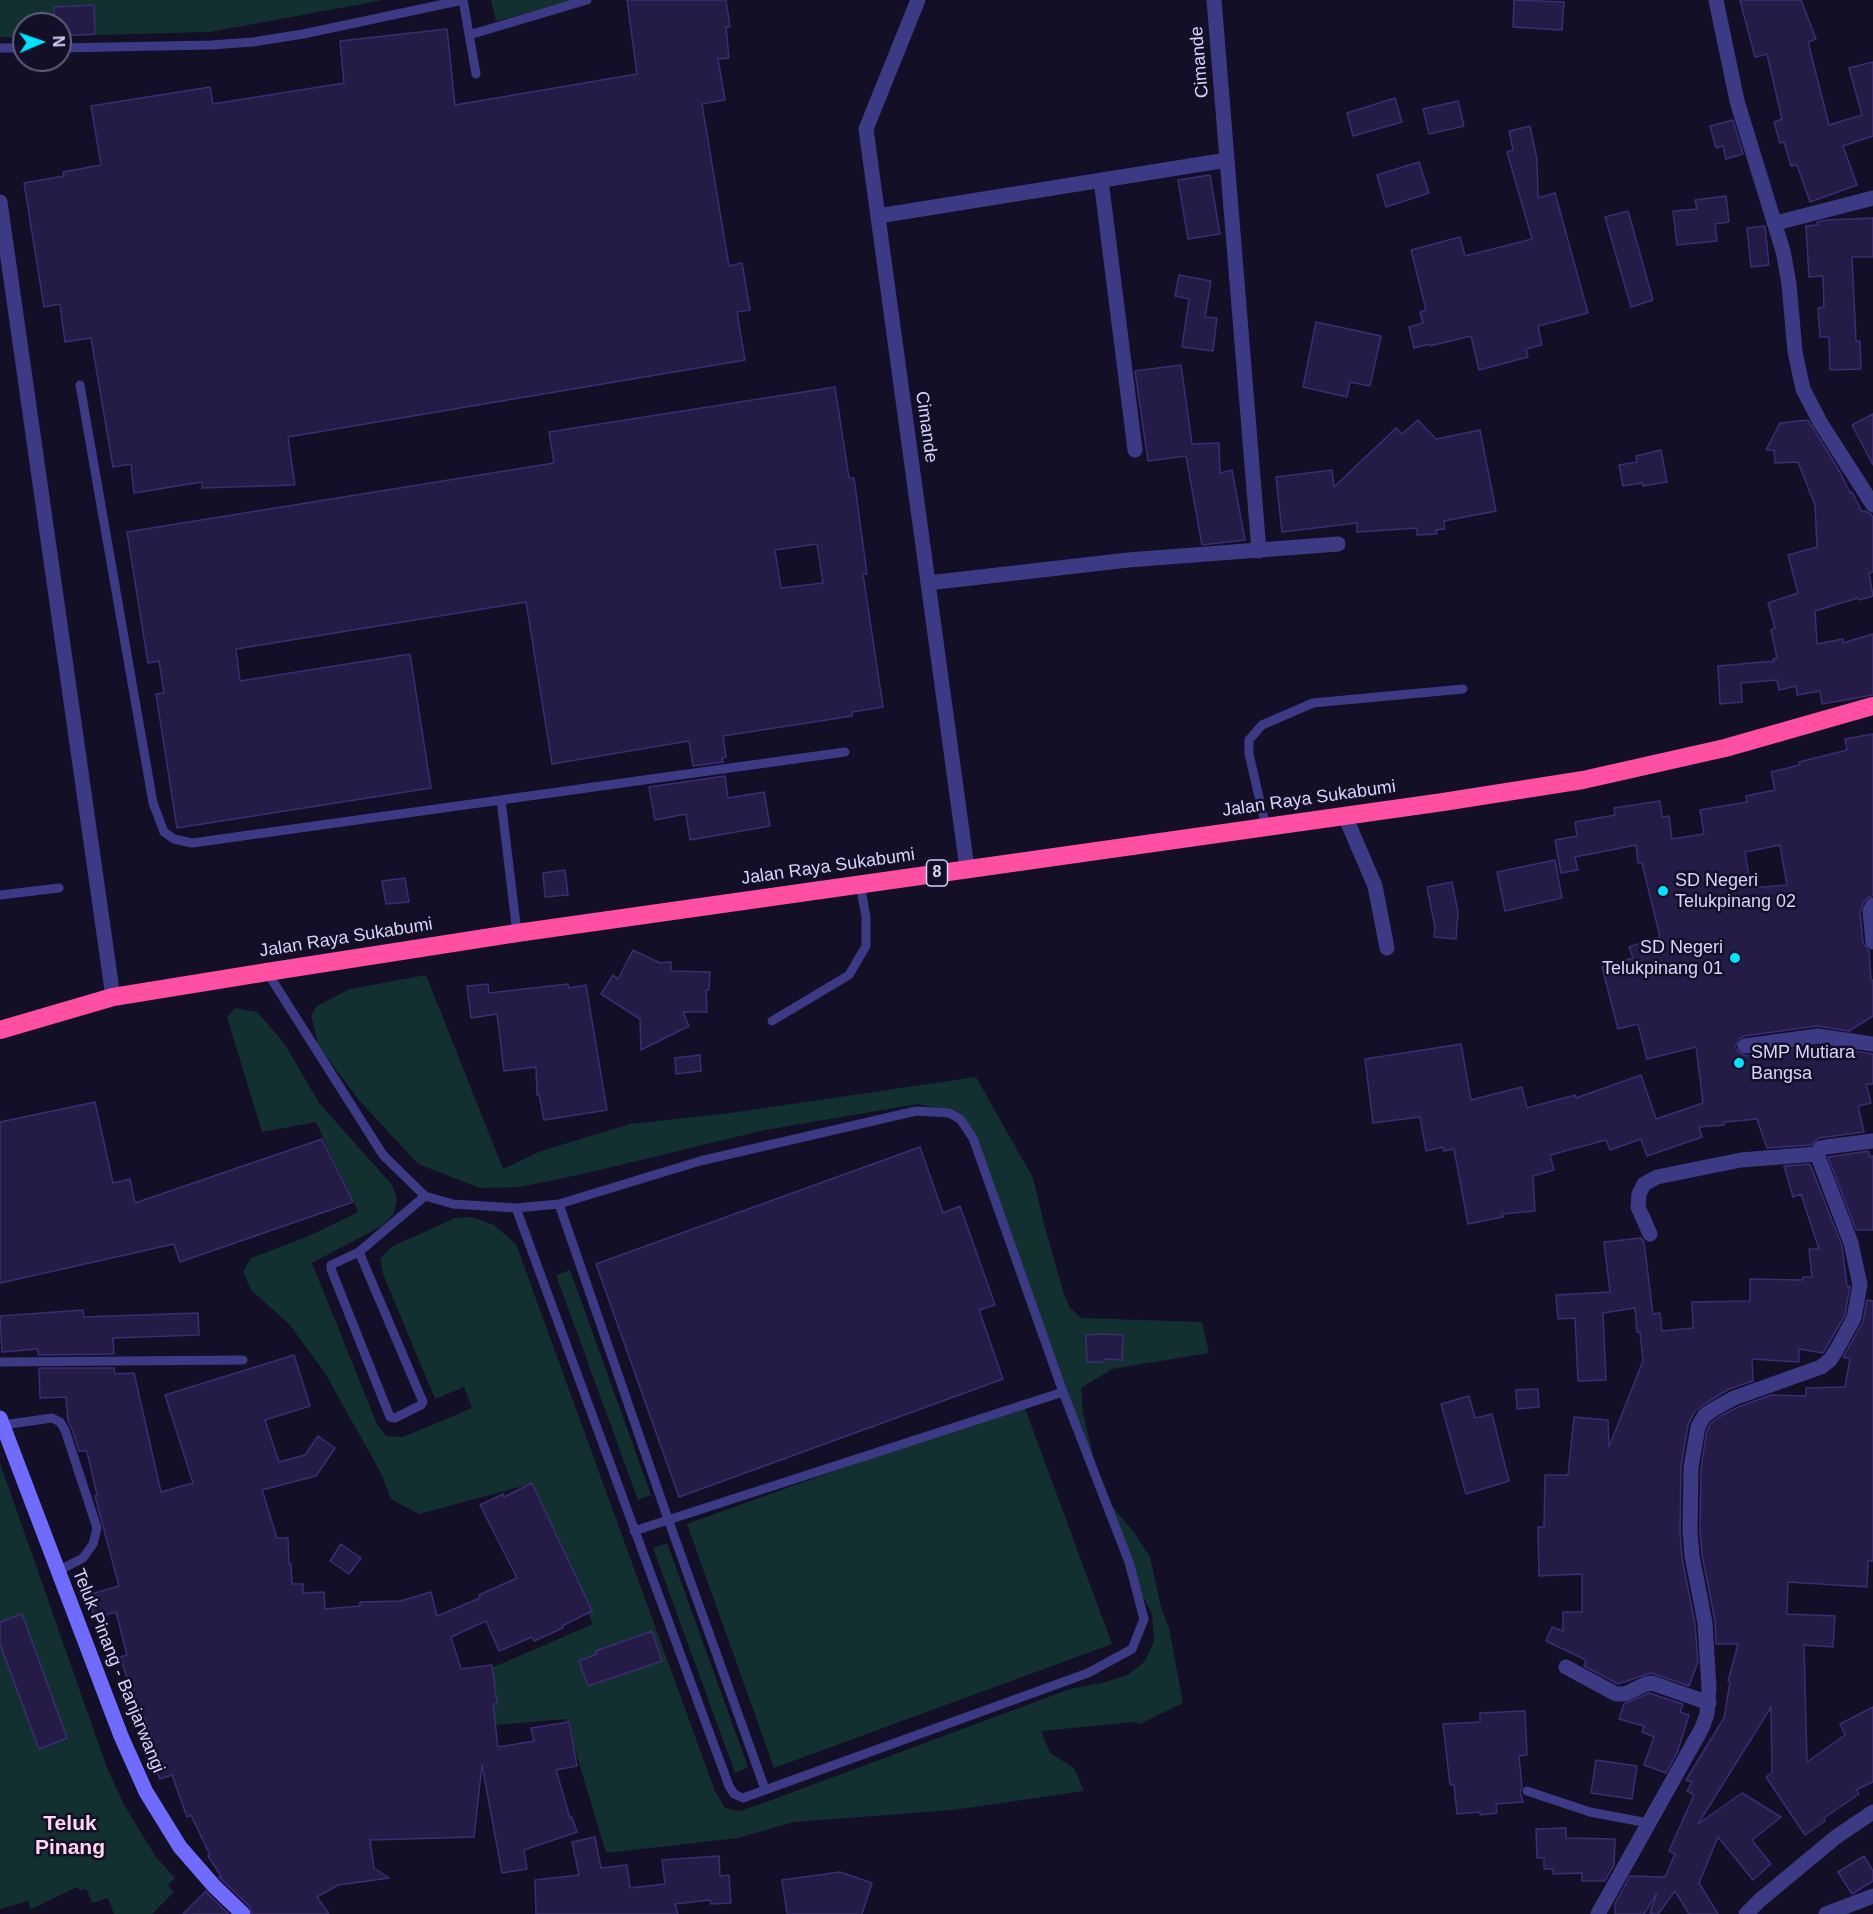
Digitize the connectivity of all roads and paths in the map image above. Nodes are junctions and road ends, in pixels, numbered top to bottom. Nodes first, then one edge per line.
1 (463, 0) edge
2 (587, 0) edge
3 (918, 0) edge
4 (1214, 0) edge
5 (1716, 0) edge
6 (469, 35) junction
7 (72, 48) edge
8 (476, 75) dead end
9 (1227, 160) junction
10 (1101, 180) junction
11 (1873, 198) edge
12 (0, 202) edge
13 (878, 216) junction
14 (1776, 223) junction
15 (80, 385) dead end
16 (1135, 450) dead end
17 (1873, 505) edge
18 (1338, 544) dead end
19 (1259, 551) junction
20 (928, 583) junction
21 (1463, 689) dead end
22 (1873, 706) edge
23 (845, 752) dead end
24 (501, 800) junction
25 (1345, 816) junction
26 (1266, 826) junction
27 (967, 868) junction
28 (860, 884) junction
29 (59, 888) dead end
30 (0, 895) edge
31 (1873, 905) edge
32 (517, 933) junction
33 (1873, 942) edge
34 (1387, 948) dead end
35 (267, 972) junction
36 (113, 997) junction
37 (772, 1021) dead end
38 (0, 1030) edge
39 (1873, 1044) edge
40 (1745, 1046) dead end
41 (1873, 1141) edge
42 (1817, 1154) junction
43 (425, 1196) junction
44 (559, 1204) junction
45 (516, 1208) junction
46 (1650, 1234) dead end
47 (359, 1252) junction
48 (243, 1360) dead end
49 (0, 1362) edge
50 (1063, 1392) junction
51 (1, 1422) edge
52 (668, 1519) junction
53 (634, 1531) junction
54 (58, 1571) junction
55 (1566, 1667) dead end
56 (1709, 1703) junction
57 (765, 1789) junction
58 (1527, 1791) dead end
59 (1873, 1812) edge
60 (1648, 1823) junction
61 (1873, 1896) edge
62 (243, 1914) edge
63 (1598, 1914) edge
64 (1746, 1914) edge
65 (1826, 1914) edge

1 - 6 lane
1 - 7 lane
2 - 6 lane
3 - 13 street, Cimande
4 - 9 street, Cimande
5 - 14 street
6 - 8 lane
9 - 10 street
9 - 19 street, Cimande
10 - 13 street
10 - 16 street
11 - 14 street
12 - 36 street
13 - 20 street, Cimande
14 - 17 street
15 - 24 lane
18 - 19 street
19 - 20 street
20 - 27 street, Cimande
21 - 26 lane
22 - 25 highway, Jalan Raya Sukabumi / 8
23 - 24 lane
24 - 32 lane
25 - 26 highway, Jalan Raya Sukabumi / 8
25 - 34 street
26 - 27 highway, Jalan Raya Sukabumi / 8
27 - 28 highway, Jalan Raya Sukabumi / 8
28 - 32 highway, Jalan Raya Sukabumi / 8
28 - 37 lane
29 - 30 lane
31 - 33 street
32 - 35 highway, Jalan Raya Sukabumi / 8
35 - 36 highway, Jalan Raya Sukabumi / 8
35 - 43 lane
36 - 38 highway, Jalan Raya Sukabumi / 8
39 - 40 street
41 - 42 street
42 - 46 street
42 - 56 street
43 - 45 lane
43 - 47 lane
44 - 45 lane
44 - 50 lane
44 - 52 lane
45 - 53 lane
47 - 47 lane
48 - 49 lane
50 - 52 lane
50 - 57 lane
51 - 54 main road, Teluk Pinang - Banjarwangi
51 - 54 lane
52 - 53 lane
52 - 57 lane
53 - 57 lane
54 - 62 main road, Teluk Pinang - Banjarwangi
55 - 56 street
56 - 60 street
58 - 60 lane
59 - 64 street
60 - 63 street
61 - 65 street

